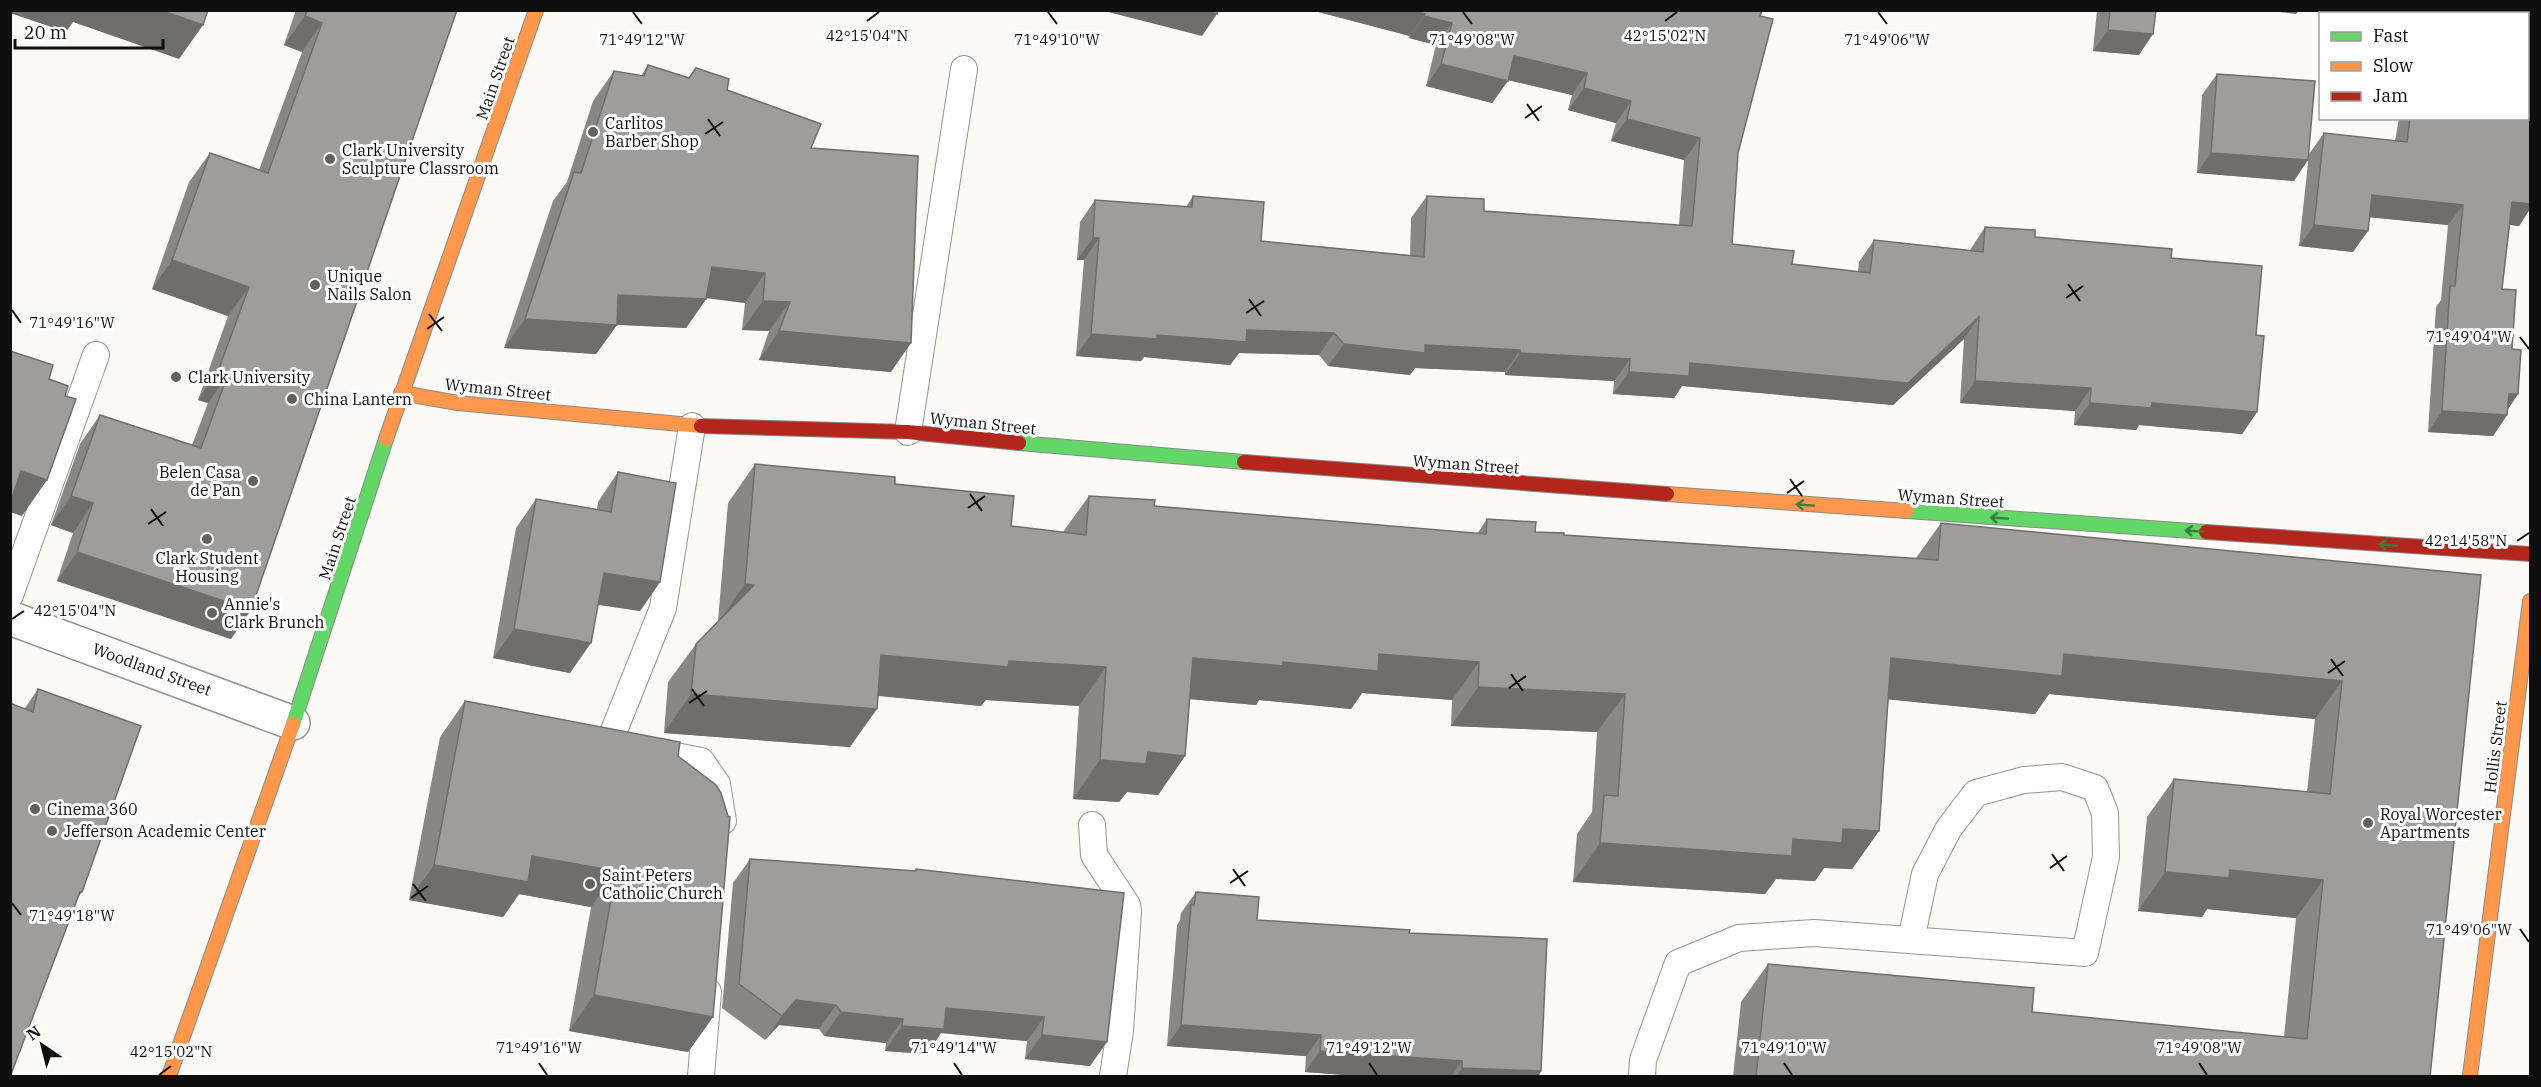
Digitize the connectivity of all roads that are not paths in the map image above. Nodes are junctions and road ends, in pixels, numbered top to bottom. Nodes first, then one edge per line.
1 (536, 10) edge
2 (964, 69) dead end
3 (96, 355) dead end
4 (401, 393) junction
5 (692, 426) junction
6 (908, 432) junction
7 (2530, 554) edge
8 (10, 595) edge
9 (2530, 601) edge
10 (10, 618) edge
11 (293, 723) junction
12 (1092, 825) dead end
13 (721, 847) edge
14 (1911, 940) junction
15 (711, 964) edge
16 (169, 1077) edge
17 (701, 1077) edge
18 (1113, 1077) edge
19 (1642, 1077) edge
20 (2470, 1077) edge

1 - 4 street, Main Street
2 - 6 lane
3 - 8 lane
4 - 5 street, Wyman Street
4 - 11 street, Main Street
5 - 6 street, Wyman Street
5 - 13 lane
7 -> 6 street, Wyman Street
9 - 20 street, Hollis Street
10 - 11 street, Woodland Street
11 - 16 street, Main Street
12 - 18 lane
14 - 14 lane
14 - 19 lane
15 - 17 lane

